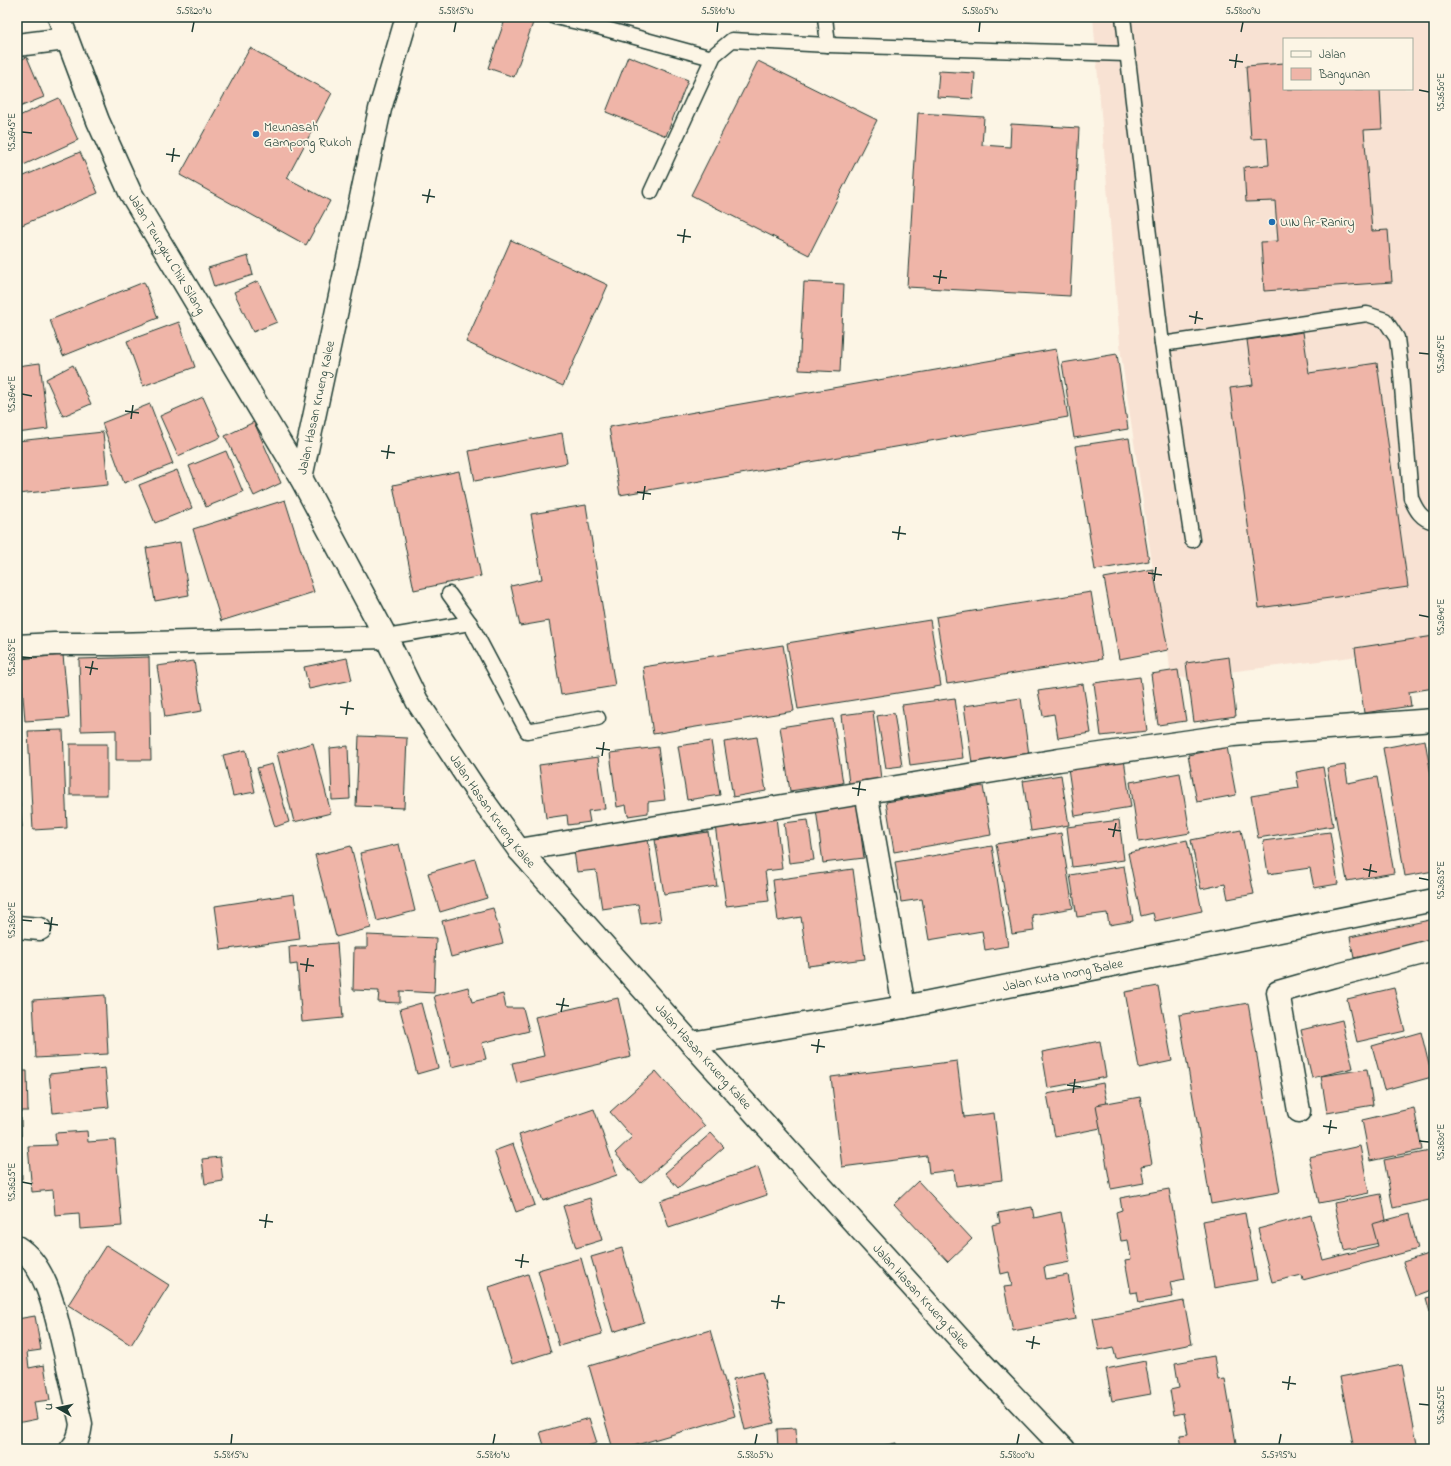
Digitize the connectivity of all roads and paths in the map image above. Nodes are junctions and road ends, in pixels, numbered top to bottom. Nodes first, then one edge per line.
1 (59, 17) edge
2 (407, 17) edge
3 (555, 17) edge
4 (825, 17) edge
5 (1123, 17) edge
6 (590, 21) edge
7 (66, 39) junction
8 (17, 45) edge
9 (828, 45) junction
10 (1126, 54) junction
11 (712, 58) junction
12 (651, 192) dead end
13 (1162, 344) junction
14 (301, 478) junction
15 (1434, 522) edge
16 (1192, 540) dead end
17 (449, 594) dead end
18 (470, 623) junction
19 (386, 637) junction
20 (17, 646) edge
21 (598, 718) dead end
22 (1434, 720) edge
23 (866, 792) junction
24 (519, 850) junction
25 (1434, 900) edge
26 (17, 927) edge
27 (40, 929) dead end
28 (1434, 950) edge
29 (904, 1007) junction
30 (691, 1043) junction
31 (1299, 1111) dead end
32 (17, 1247) edge
33 (71, 1449) edge
34 (1064, 1449) edge

1 - 7 street, Jalan Teungku Chik Silang
2 - 14 street, Jalan Hasan Krueng Kalee
3 - 6 lane
4 - 9 lane
5 - 10 lane
6 - 11 lane
7 - 8 street
7 - 14 street, Jalan Teungku Chik Silang
9 - 10 lane
9 - 11 lane
10 - 13 lane
11 - 12 lane
13 - 15 lane
13 - 16 lane
14 - 19 street, Jalan Hasan Krueng Kalee
17 - 18 lane
18 - 19 lane
18 - 21 lane
19 - 20 street
19 - 24 street, Jalan Hasan Krueng Kalee
22 - 23 street
23 - 24 street
23 - 29 street
24 - 30 street, Jalan Hasan Krueng Kalee
25 - 29 street, Jalan Kuta Inong Balee
26 - 27 street
28 - 31 street
29 - 30 street, Jalan Kuta Inong Balee
30 - 34 street, Jalan Hasan Krueng Kalee
32 - 33 street

